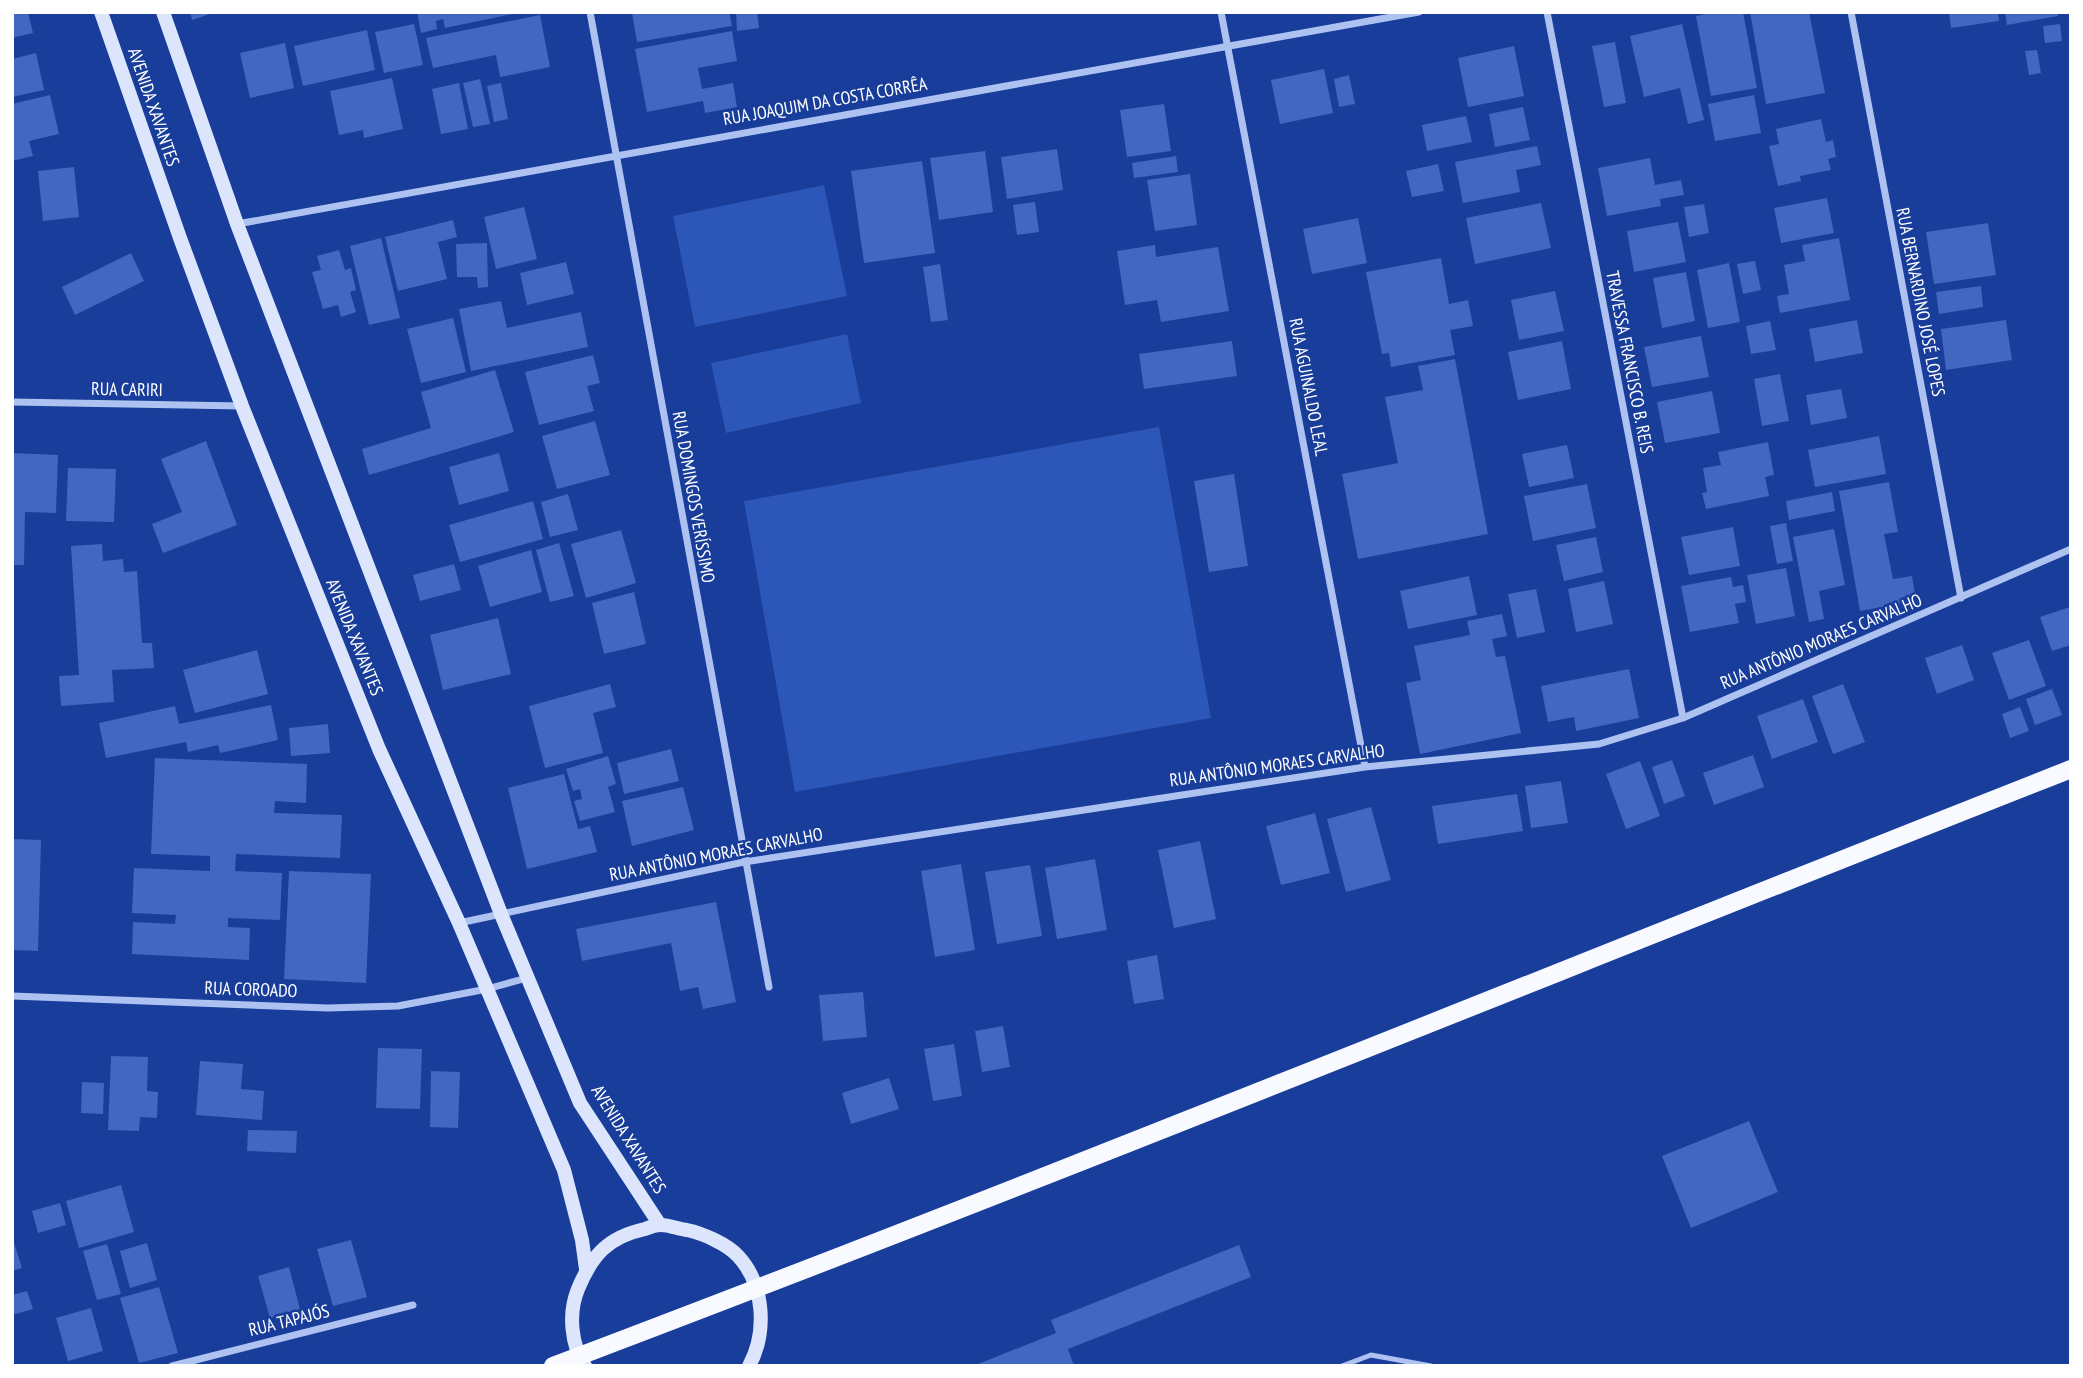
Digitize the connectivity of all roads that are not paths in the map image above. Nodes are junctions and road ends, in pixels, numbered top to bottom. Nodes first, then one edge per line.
1 (101, 12) edge
2 (163, 12) edge
3 (590, 12) edge
4 (1221, 12) edge
5 (1419, 12) edge
6 (1547, 12) edge
7 (1850, 12) edge
8 (1227, 45) junction
9 (615, 155) junction
10 (237, 224) junction
11 (12, 402) edge
12 (242, 406) junction
13 (2071, 549) edge
14 (1961, 598) junction
15 (1683, 718) junction
16 (1365, 767) junction
17 (2071, 769) edge
18 (744, 862) junction
19 (501, 914) junction
20 (459, 923) junction
21 (527, 978) junction
22 (769, 987) dead end
23 (487, 989) junction
24 (12, 996) edge
25 (660, 1225) junction
26 (586, 1269) junction
27 (757, 1288) junction
28 (413, 1305) dead end
29 (582, 1361) edge
30 (172, 1366) edge
31 (553, 1366) edge
32 (749, 1366) edge
33 (1342, 1366) edge
34 (1431, 1366) edge

1 - 12 main road, AVENIDA XAVANTES
2 - 10 main road, AVENIDA XAVANTES
3 - 9 street, RUA DOMINGOS VERÍSSIMO
4 - 8 street, RUA AGUINALDO LEAL
5 - 8 street, RUA JOAQUIM DA COSTA CORRÊA
6 - 15 street, TRAVESSA FRANCISCO B. REIS
7 - 14 street, RUA BERNARDINO JOSÉ LOPES
8 - 9 street, RUA JOAQUIM DA COSTA CORRÊA
8 - 16 street, RUA AGUINALDO LEAL
9 - 10 street, RUA JOAQUIM DA COSTA CORRÊA
9 - 18 street, RUA DOMINGOS VERÍSSIMO
10 - 19 main road, AVENIDA XAVANTES
11 - 12 street, RUA CARIRI
12 - 20 main road, AVENIDA XAVANTES
13 - 14 street, RUA ANTÔNIO MORAES CARVALHO
14 - 15 street, RUA ANTÔNIO MORAES CARVALHO
15 - 16 street, RUA ANTÔNIO MORAES CARVALHO
16 - 18 street, RUA ANTÔNIO MORAES CARVALHO
17 - 27 main road
18 - 19 street, RUA ANTÔNIO MORAES CARVALHO
18 - 22 street, RUA DOMINGOS VERÍSSIMO
19 - 20 street, RUA ANTÔNIO MORAES CARVALHO
19 - 21 main road, AVENIDA XAVANTES
20 - 23 main road, AVENIDA XAVANTES
21 - 23 street, RUA COROADO
21 - 25 main road, AVENIDA XAVANTES
23 - 24 street, RUA COROADO
23 - 26 main road, AVENIDA XAVANTES
25 - 26 main road, AVENIDA XAVANTES
25 - 27 main road, AVENIDA XAVANTES
26 - 29 main road, AVENIDA XAVANTES
27 - 29 main road
27 - 32 main road, AVENIDA XAVANTES
28 - 30 street, RUA TAPAJÓS
29 - 31 main road
33 - 34 lane

